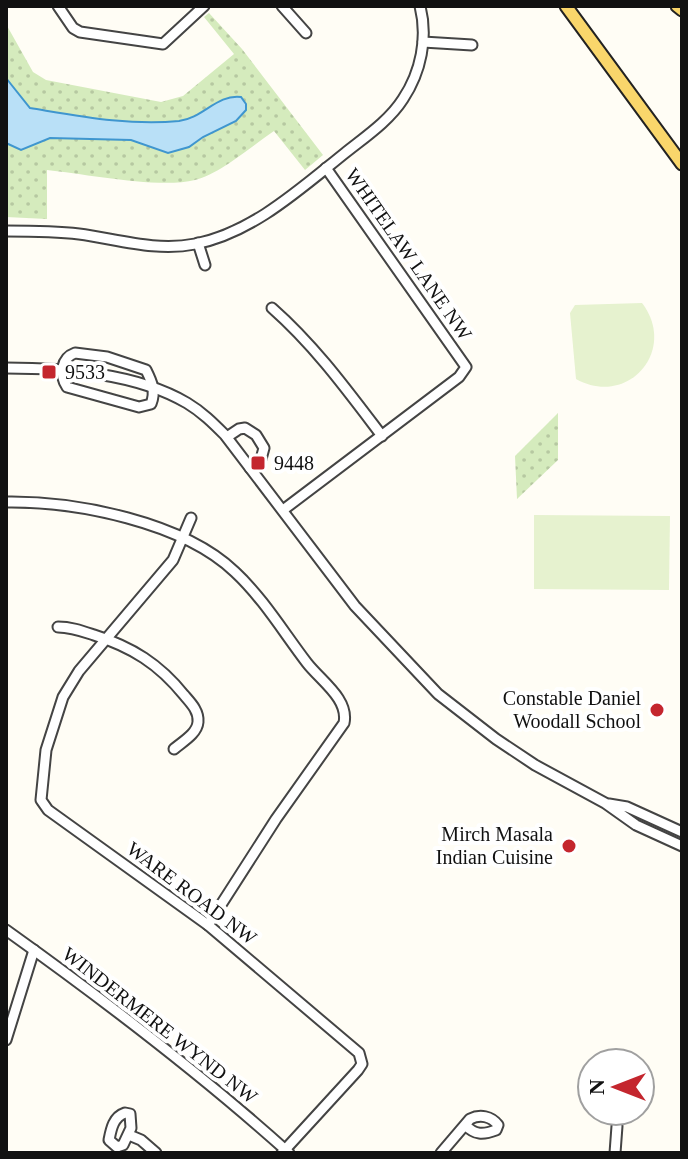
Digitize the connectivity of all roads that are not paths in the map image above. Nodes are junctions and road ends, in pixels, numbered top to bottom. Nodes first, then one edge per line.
1 (58, 6) edge
2 (204, 6) edge
3 (282, 6) edge
4 (420, 6) edge
5 (566, 6) edge
6 (677, 6) edge
7 (682, 10) edge
8 (306, 33) dead end
9 (423, 42) junction
10 (472, 45) dead end
11 (682, 164) edge
12 (326, 168) junction
13 (6, 231) edge
14 (198, 243) junction
15 (205, 265) dead end
16 (272, 308) dead end
17 (6, 368) edge
18 (62, 369) junction
19 (153, 389) junction
20 (382, 436) junction
21 (227, 437) junction
22 (250, 468) junction
23 (6, 502) edge
24 (283, 510) junction
25 (191, 518) dead end
26 (183, 538) junction
27 (58, 627) dead end
28 (106, 639) junction
29 (174, 749) dead end
30 (605, 803) junction
31 (682, 832) edge
32 (682, 846) edge
33 (208, 925) junction
34 (6, 930) edge
35 (34, 950) junction
36 (6, 1040) edge
37 (465, 1125) dead end
38 (617, 1127) edge
39 (129, 1135) dead end
40 (285, 1152) edge
41 (156, 1153) edge
42 (441, 1153) edge
43 (615, 1153) edge

1 - 2 street
3 - 8 street
4 - 9 street
5 - 11 main road
6 - 7 main road
9 - 10 street
9 - 12 street
12 - 14 street
12 - 20 street, WHITELAW LANE NW
13 - 14 street
14 - 15 street
16 - 20 street
17 - 18 street
18 - 19 street
18 - 19 street
18 - 19 street
19 - 21 street
20 - 24 street, WHITELAW LANE NW
21 - 22 street
21 - 22 street
22 - 24 street
23 - 26 street
24 - 30 street
25 - 26 street, WARE ROAD NW
26 - 28 street, WARE ROAD NW
26 - 33 street
27 - 28 street
28 - 29 street
28 - 33 street, WARE ROAD NW
30 - 31 street
30 - 32 street
33 - 40 street, WARE ROAD NW
34 - 35 street, WINDERMERE WYND NW
35 - 36 street
35 - 40 street, WINDERMERE WYND NW
37 - 42 street
38 - 43 street
39 - 41 street

